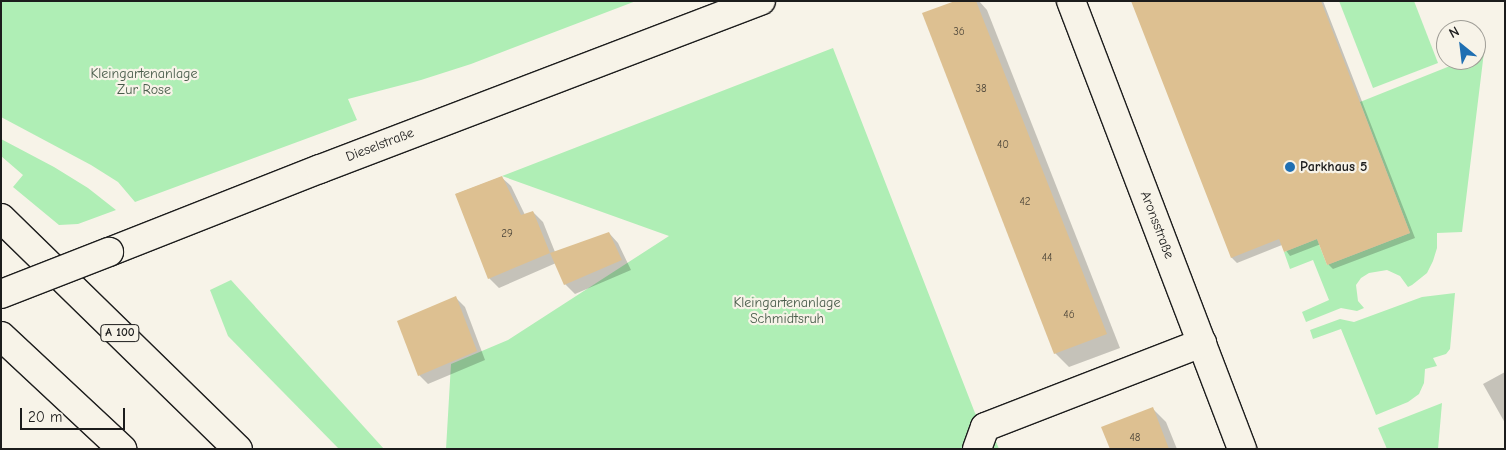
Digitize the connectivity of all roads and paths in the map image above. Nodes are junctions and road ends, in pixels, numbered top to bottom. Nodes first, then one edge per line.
1 (761, 1) edge
2 (1072, 1) edge
3 (1, 218) edge
4 (1, 294) edge
5 (1, 336) edge
6 (1202, 343) junction
7 (122, 449) edge
8 (238, 449) edge
9 (977, 449) edge
10 (1242, 449) edge

1 - 4 main road, Dieselstraße, bridge
2 - 6 main road, Aronsstraße
3 - 8 main road, A 100
5 - 7 main road
6 - 9 main road
6 - 10 main road, Aronsstraße

